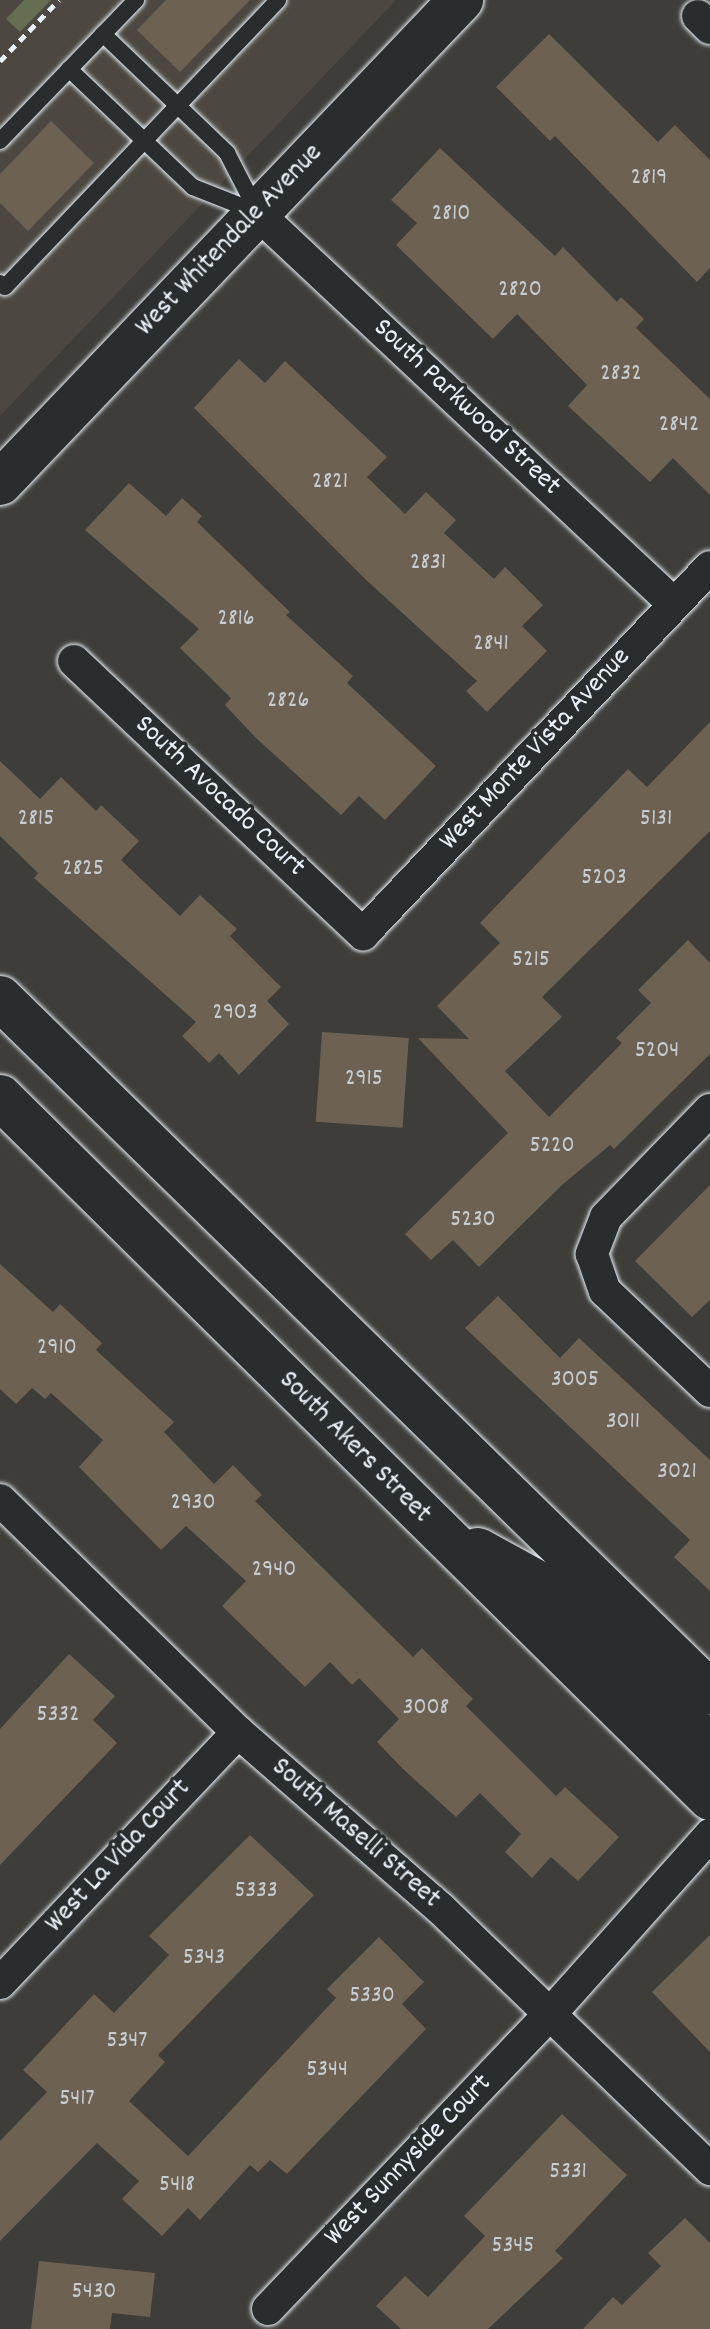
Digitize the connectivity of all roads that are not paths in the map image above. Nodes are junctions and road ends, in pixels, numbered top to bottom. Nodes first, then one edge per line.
1 (136, 0) edge
2 (278, 0) edge
3 (461, 0) edge
4 (103, 34) junction
5 (69, 69) junction
6 (177, 105) junction
7 (144, 140) junction
8 (0, 141) edge
9 (257, 213) junction
10 (0, 283) edge
11 (0, 483) edge
12 (710, 567) edge
13 (674, 604) junction
14 (74, 661) dead end
15 (363, 934) joint
16 (0, 998) edge
17 (0, 1097) edge
18 (710, 1110) edge
19 (710, 1391) edge
20 (0, 1500) edge
21 (428, 1521) junction
22 (710, 1692) edge
23 (238, 1732) junction
24 (710, 1746) edge
25 (710, 1798) edge
26 (710, 1835) edge
27 (0, 1983) edge
28 (551, 2013) junction
29 (710, 2169) edge
30 (268, 2309) dead end

1 - 4 lane
2 - 6 lane
3 - 9 main road, West Whitendale Avenue
4 - 5 lane
4 - 6 lane
5 - 7 lane
5 - 8 lane
6 - 7 lane
6 - 9 lane
7 - 9 lane
7 - 10 lane
9 - 11 main road, West Whitendale Avenue
9 - 13 street, South Parkwood Street
12 - 13 street, West Monte Vista Avenue
13 - 15 street, West Monte Vista Avenue
14 - 15 street, South Avocado Court
16 - 22 main road
17 - 21 main road, South Akers Street
18 - 19 street
20 - 23 street, South Maselli Street
21 - 24 main road
21 - 25 main road, South Akers Street
23 - 27 street, West La Vida Court
23 - 28 street, South Maselli Street
26 - 28 street, West Sunnyside Court
28 - 29 street, South Maselli Street
28 - 30 street, West Sunnyside Court

